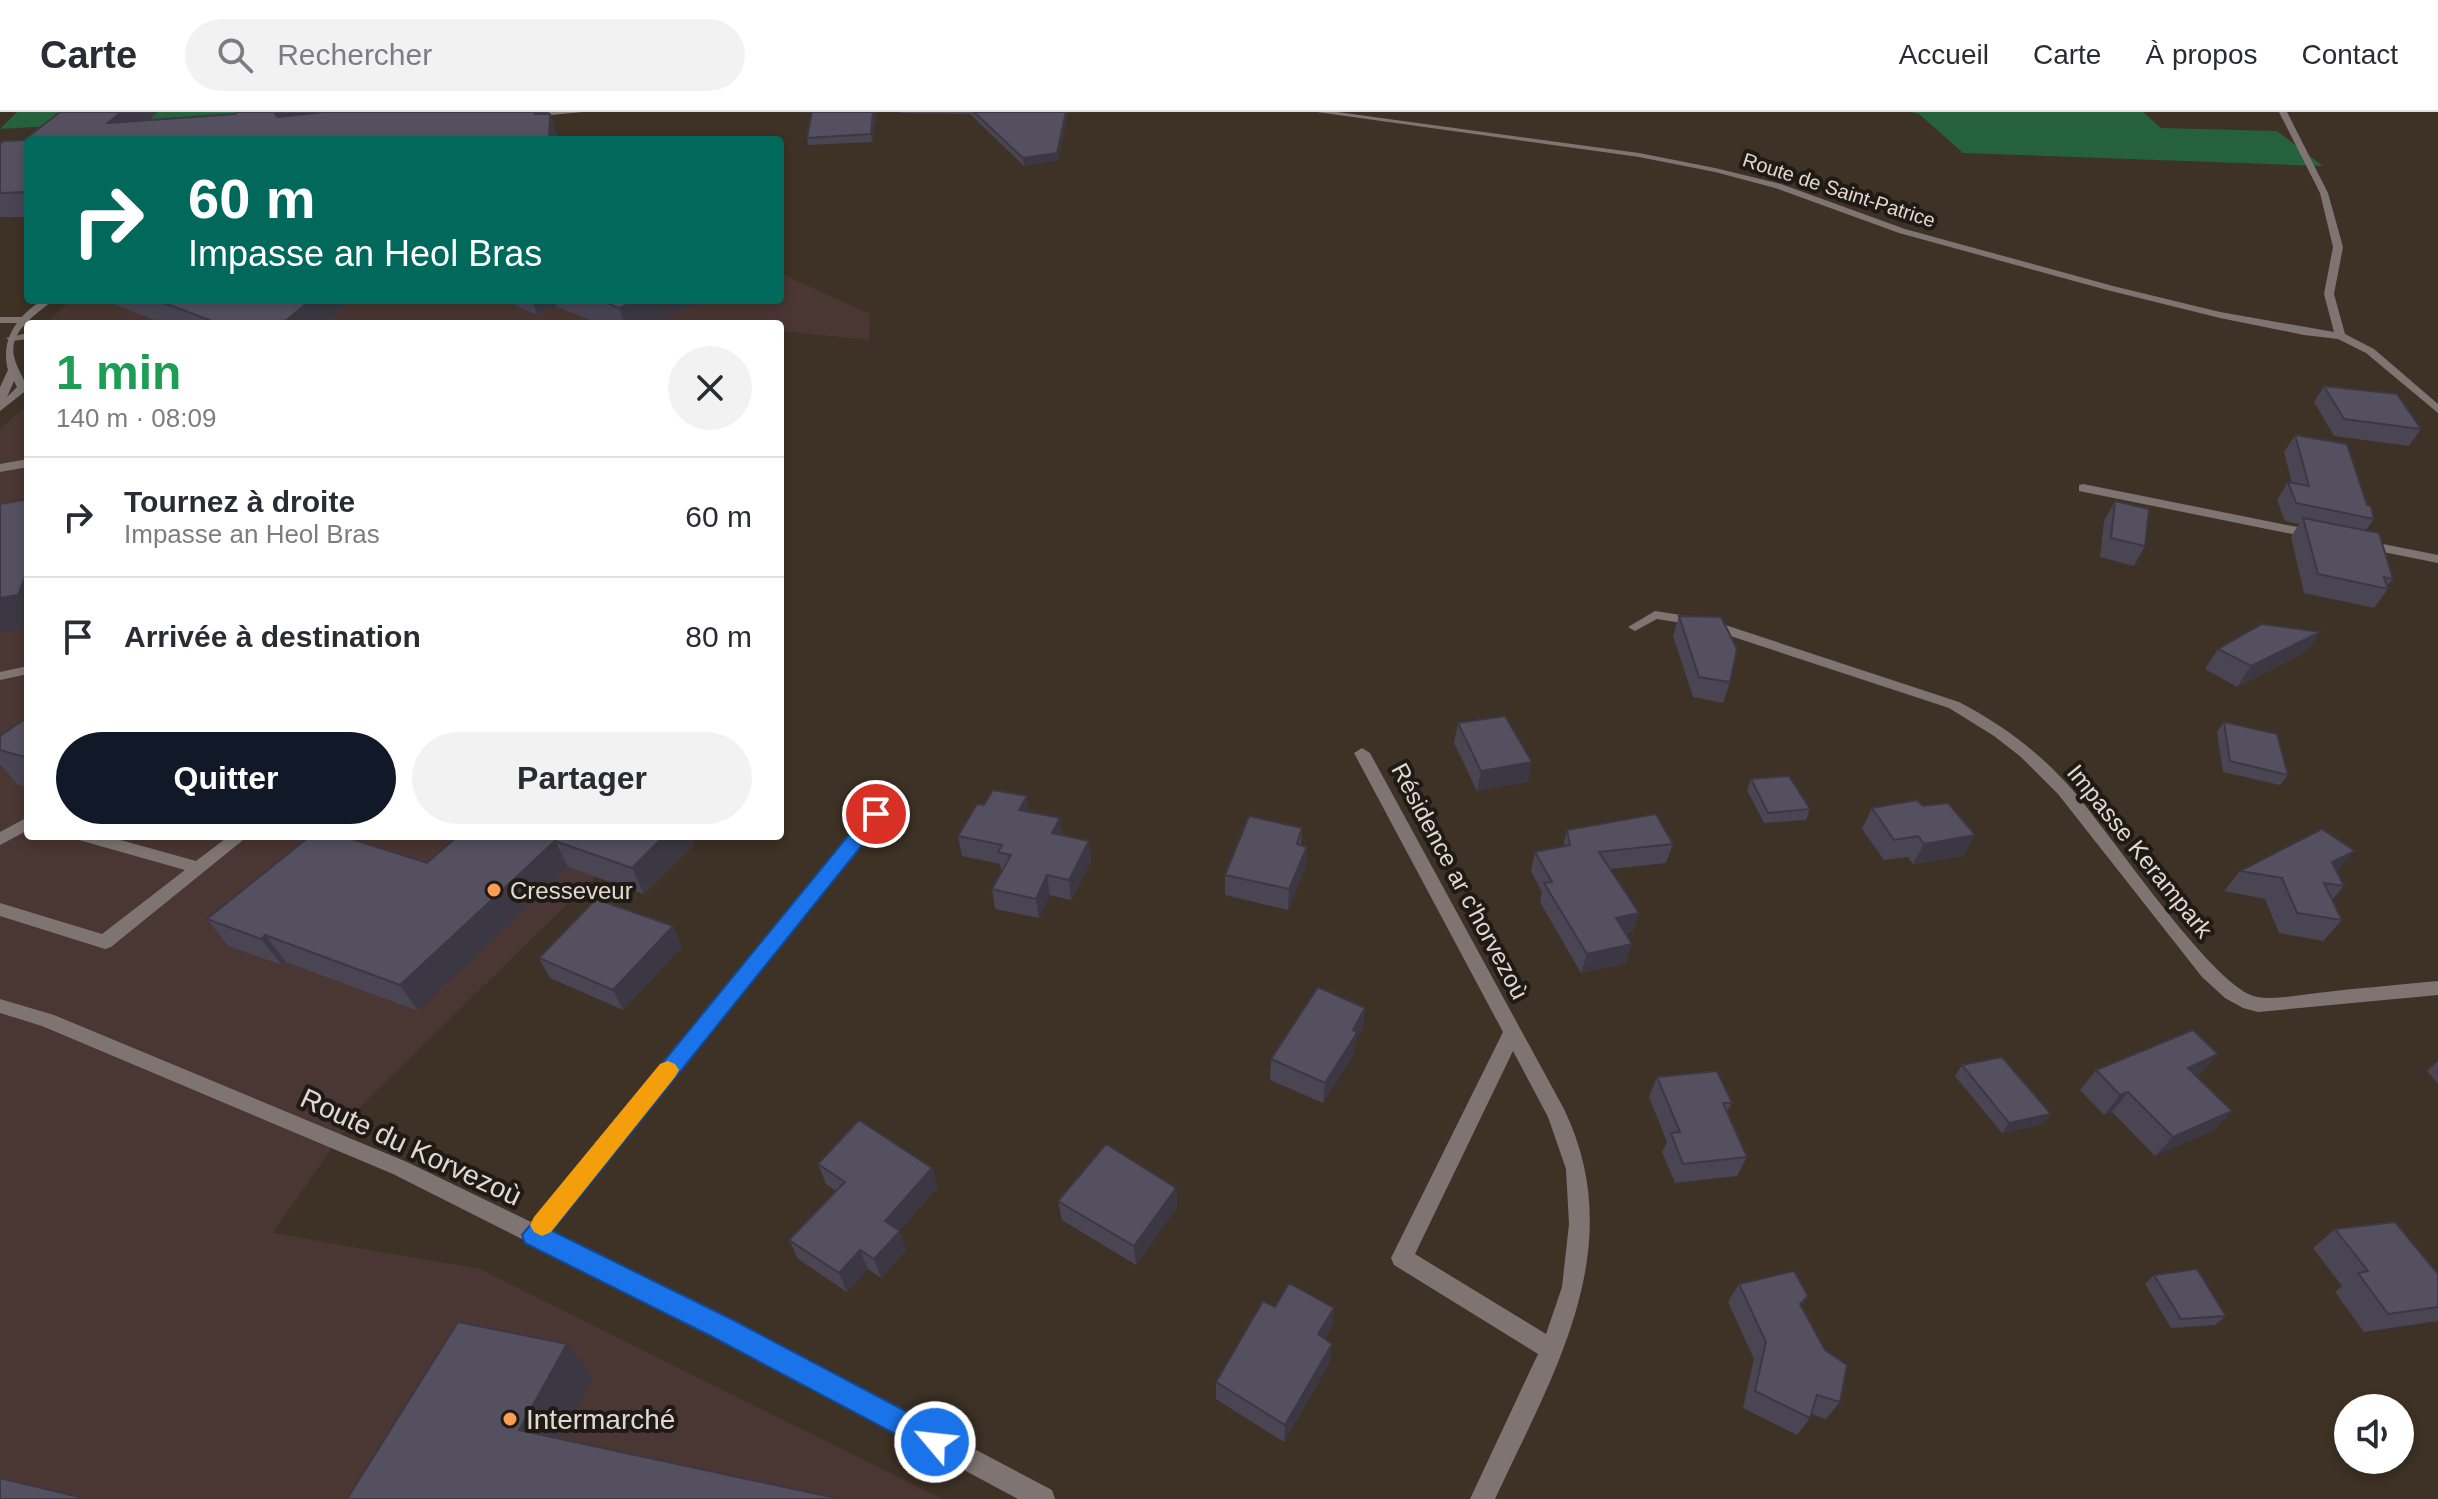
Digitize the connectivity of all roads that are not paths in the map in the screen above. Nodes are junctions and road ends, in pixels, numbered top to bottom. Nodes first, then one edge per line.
1 (579, 112) edge
2 (1321, 112) edge
3 (2283, 112) edge
4 (518, 115) edge
5 (43, 304) edge
6 (0, 320) edge
7 (22, 320) junction
8 (24, 336) edge
9 (2340, 336) junction
10 (11, 338) junction
11 (14, 369) junction
12 (0, 399) edge
13 (0, 408) edge
14 (2438, 410) edge
15 (24, 464) edge
16 (0, 468) edge
17 (2083, 488) dead end
18 (2330, 537) edge
19 (2345, 540) edge
20 (2438, 559) edge
21 (1635, 627) dead end
22 (24, 671) edge
23 (0, 676) edge
24 (1362, 753) dead end
25 (876, 814) dead end
26 (24, 825) edge
27 (0, 839) edge
28 (99, 840) edge
29 (235, 840) edge
30 (198, 868) junction
31 (0, 909) edge
32 (2438, 988) edge
33 (0, 1006) edge
34 (1512, 1033) junction
35 (534, 1235) junction
36 (1552, 1350) junction
37 (1043, 1499) edge
38 (1482, 1499) edge

1 - 4 street
2 - 9 street, Route de Saint-Patrice
3 - 9 street
5 - 7 street
6 - 7 street
7 - 10 street
8 - 10 street
9 - 14 street
10 - 11 street
11 - 12 street
11 - 13 street
15 - 16 street
17 - 18 street
19 - 20 street
21 - 32 street, Impasse Kerampark
22 - 23 street
24 - 34 street, Résidence ar c'horvezoù
25 - 35 street
26 - 27 street
28 - 30 street
29 - 30 street
30 - 31 street
33 - 35 street, Route du Korvezoù
34 - 36 street, Résidence ar c'horvezoù
34 - 36 street, Résidence ar c'horvezoù
35 - 37 street, Route du Korvezoù
36 - 38 street, Résidence ar c'horvezoù

